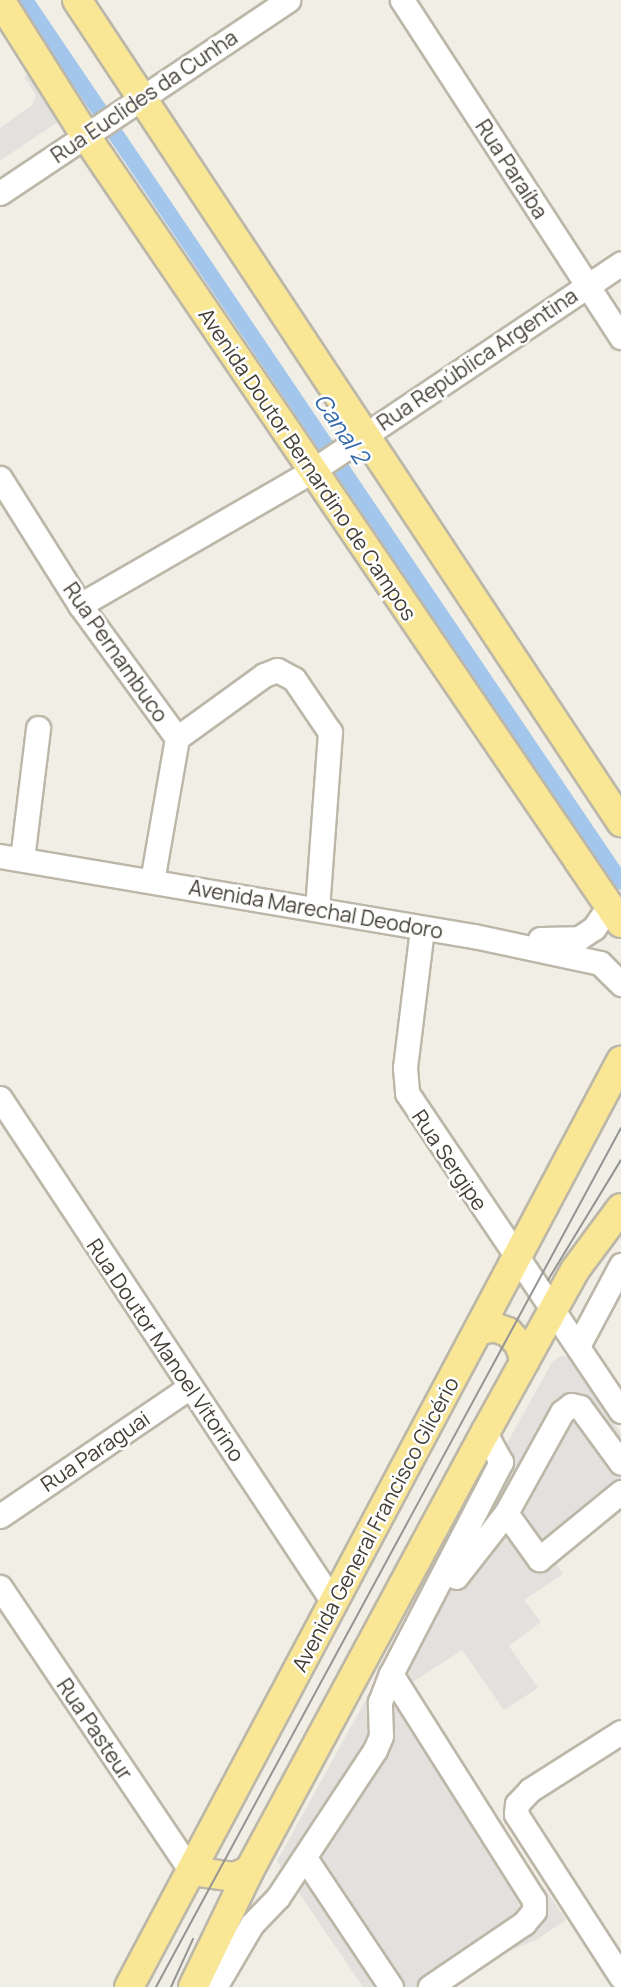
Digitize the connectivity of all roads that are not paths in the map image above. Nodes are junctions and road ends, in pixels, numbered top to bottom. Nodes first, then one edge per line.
1 (0, 0) edge
2 (77, 0) edge
3 (288, 0) edge
4 (402, 0) edge
5 (134, 103) junction
6 (93, 130) junction
7 (0, 193) edge
8 (621, 263) edge
9 (587, 285) junction
10 (621, 337) edge
11 (357, 439) junction
12 (319, 466) junction
13 (0, 478) edge
14 (80, 605) junction
15 (38, 728) dead end
16 (177, 738) junction
17 (621, 822) edge
18 (11, 857) edge
19 (152, 881) junction
20 (317, 907) junction
21 (614, 908) edge
22 (422, 929) junction
23 (474, 936) junction
24 (621, 984) edge
25 (621, 1061) edge
26 (0, 1098) edge
27 (7, 1126) edge
28 (621, 1208) edge
29 (516, 1258) junction
30 (621, 1265) edge
31 (553, 1310) junction
32 (478, 1331) junction
33 (578, 1346) junction
34 (525, 1361) junction
35 (190, 1387) junction
36 (621, 1411) edge
37 (485, 1433) junction
38 (621, 1463) edge
39 (621, 1492) edge
40 (506, 1513) junction
41 (0, 1516) edge
42 (456, 1577) dead end
43 (0, 1587) edge
44 (334, 1602) junction
45 (391, 1674) junction
46 (621, 1732) edge
47 (305, 1858) junction
48 (191, 1871) junction
49 (249, 1871) junction
50 (621, 1977) edge
51 (129, 1987) edge
52 (193, 1987) edge
53 (215, 1987) edge
54 (391, 1987) edge
55 (430, 1987) edge

1 - 6 main road, Avenida Doutor Bernardino de Campos
2 - 5 main road
3 - 5 street, Rua Euclides da Cunha
4 - 9 street, Rua Paraíba
5 - 6 street, Rua Euclides da Cunha
5 - 11 main road
6 - 7 street, Rua Euclides da Cunha
6 - 12 main road, Avenida Doutor Bernardino de Campos
8 - 9 street, Rua República Argentina
9 - 10 street, Rua Paraíba
9 - 11 street, Rua República Argentina
11 - 12 street, Rua República Argentina
11 - 17 main road
12 - 14 street, Rua República Argentina
12 - 21 main road, Avenida Doutor Bernardino de Campos
13 - 14 street, Rua Pernambuco
14 - 16 street, Rua Pernambuco
15 - 18 street
16 - 19 street, Rua Pernambuco
16 - 20 street
18 - 19 street, Avenida Marechal Deodoro
19 - 20 street, Avenida Marechal Deodoro
20 - 22 street, Avenida Marechal Deodoro
21 - 23 street
22 - 23 street, Avenida Marechal Deodoro
22 - 29 street, Rua Sergipe
23 - 24 street, Avenida Marechal Deodoro
25 - 29 main road, Avenida General Francisco Glicério
26 - 27 street, Rua Doutor Manoel Vitorino
27 - 35 street, Rua Doutor Manoel Vitorino
28 - 31 main road
29 - 31 street, Rua Sergipe
29 - 32 main road, Avenida General Francisco Glicério
30 - 33 street
31 - 33 street, Rua Sergipe
31 - 34 main road
32 - 34 main road
32 - 44 main road, Avenida General Francisco Glicério
33 - 36 street, Rua Sergipe
34 - 37 main road
35 - 41 street, Rua Paraguai
35 - 44 street, Rua Doutor Manoel Vitorino
37 - 45 street
37 - 49 main road
38 - 40 street
39 - 40 street
40 - 42 street
43 - 48 street, Rua Pasteur
44 - 48 main road, Avenida General Francisco Glicério
45 - 47 street
45 - 55 street
46 - 50 street
47 - 53 street
47 - 54 street
48 - 49 main road
48 - 51 main road, Avenida General Francisco Glicério
49 - 52 main road

